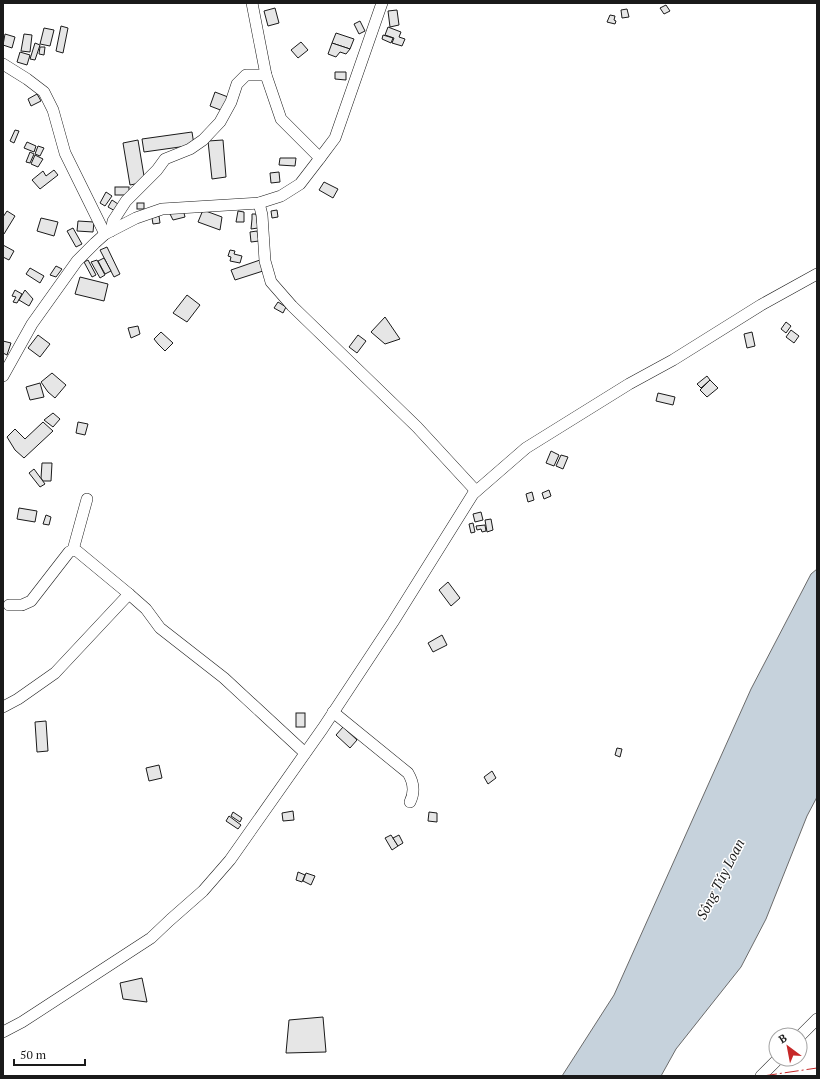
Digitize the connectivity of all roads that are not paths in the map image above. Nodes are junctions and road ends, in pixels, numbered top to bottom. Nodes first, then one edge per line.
1 (252, 3) edge
2 (382, 3) edge
3 (3, 64) edge
4 (266, 75) junction
5 (320, 158) junction
6 (259, 203) junction
7 (108, 232) junction
8 (817, 274) edge
9 (3, 376) edge
10 (476, 491) junction
11 (87, 499) dead end
12 (73, 550) junction
13 (129, 594) junction
14 (9, 605) dead end
15 (3, 707) edge
16 (333, 712) junction
17 (305, 753) junction
18 (410, 802) dead end
19 (817, 1019) edge
20 (808, 1028) edge
21 (3, 1032) edge
22 (770, 1067) edge
23 (761, 1076) edge

1 - 4 street
2 - 5 street
3 - 7 street
4 - 5 street
4 - 7 street
5 - 6 street
6 - 7 street
6 - 10 street
7 - 9 street
8 - 10 street
10 - 16 street
11 - 12 street
12 - 13 street
12 - 14 street
13 - 15 street
13 - 17 street
16 - 17 street
16 - 18 street
17 - 21 street
19 - 20 street
22 - 23 street

